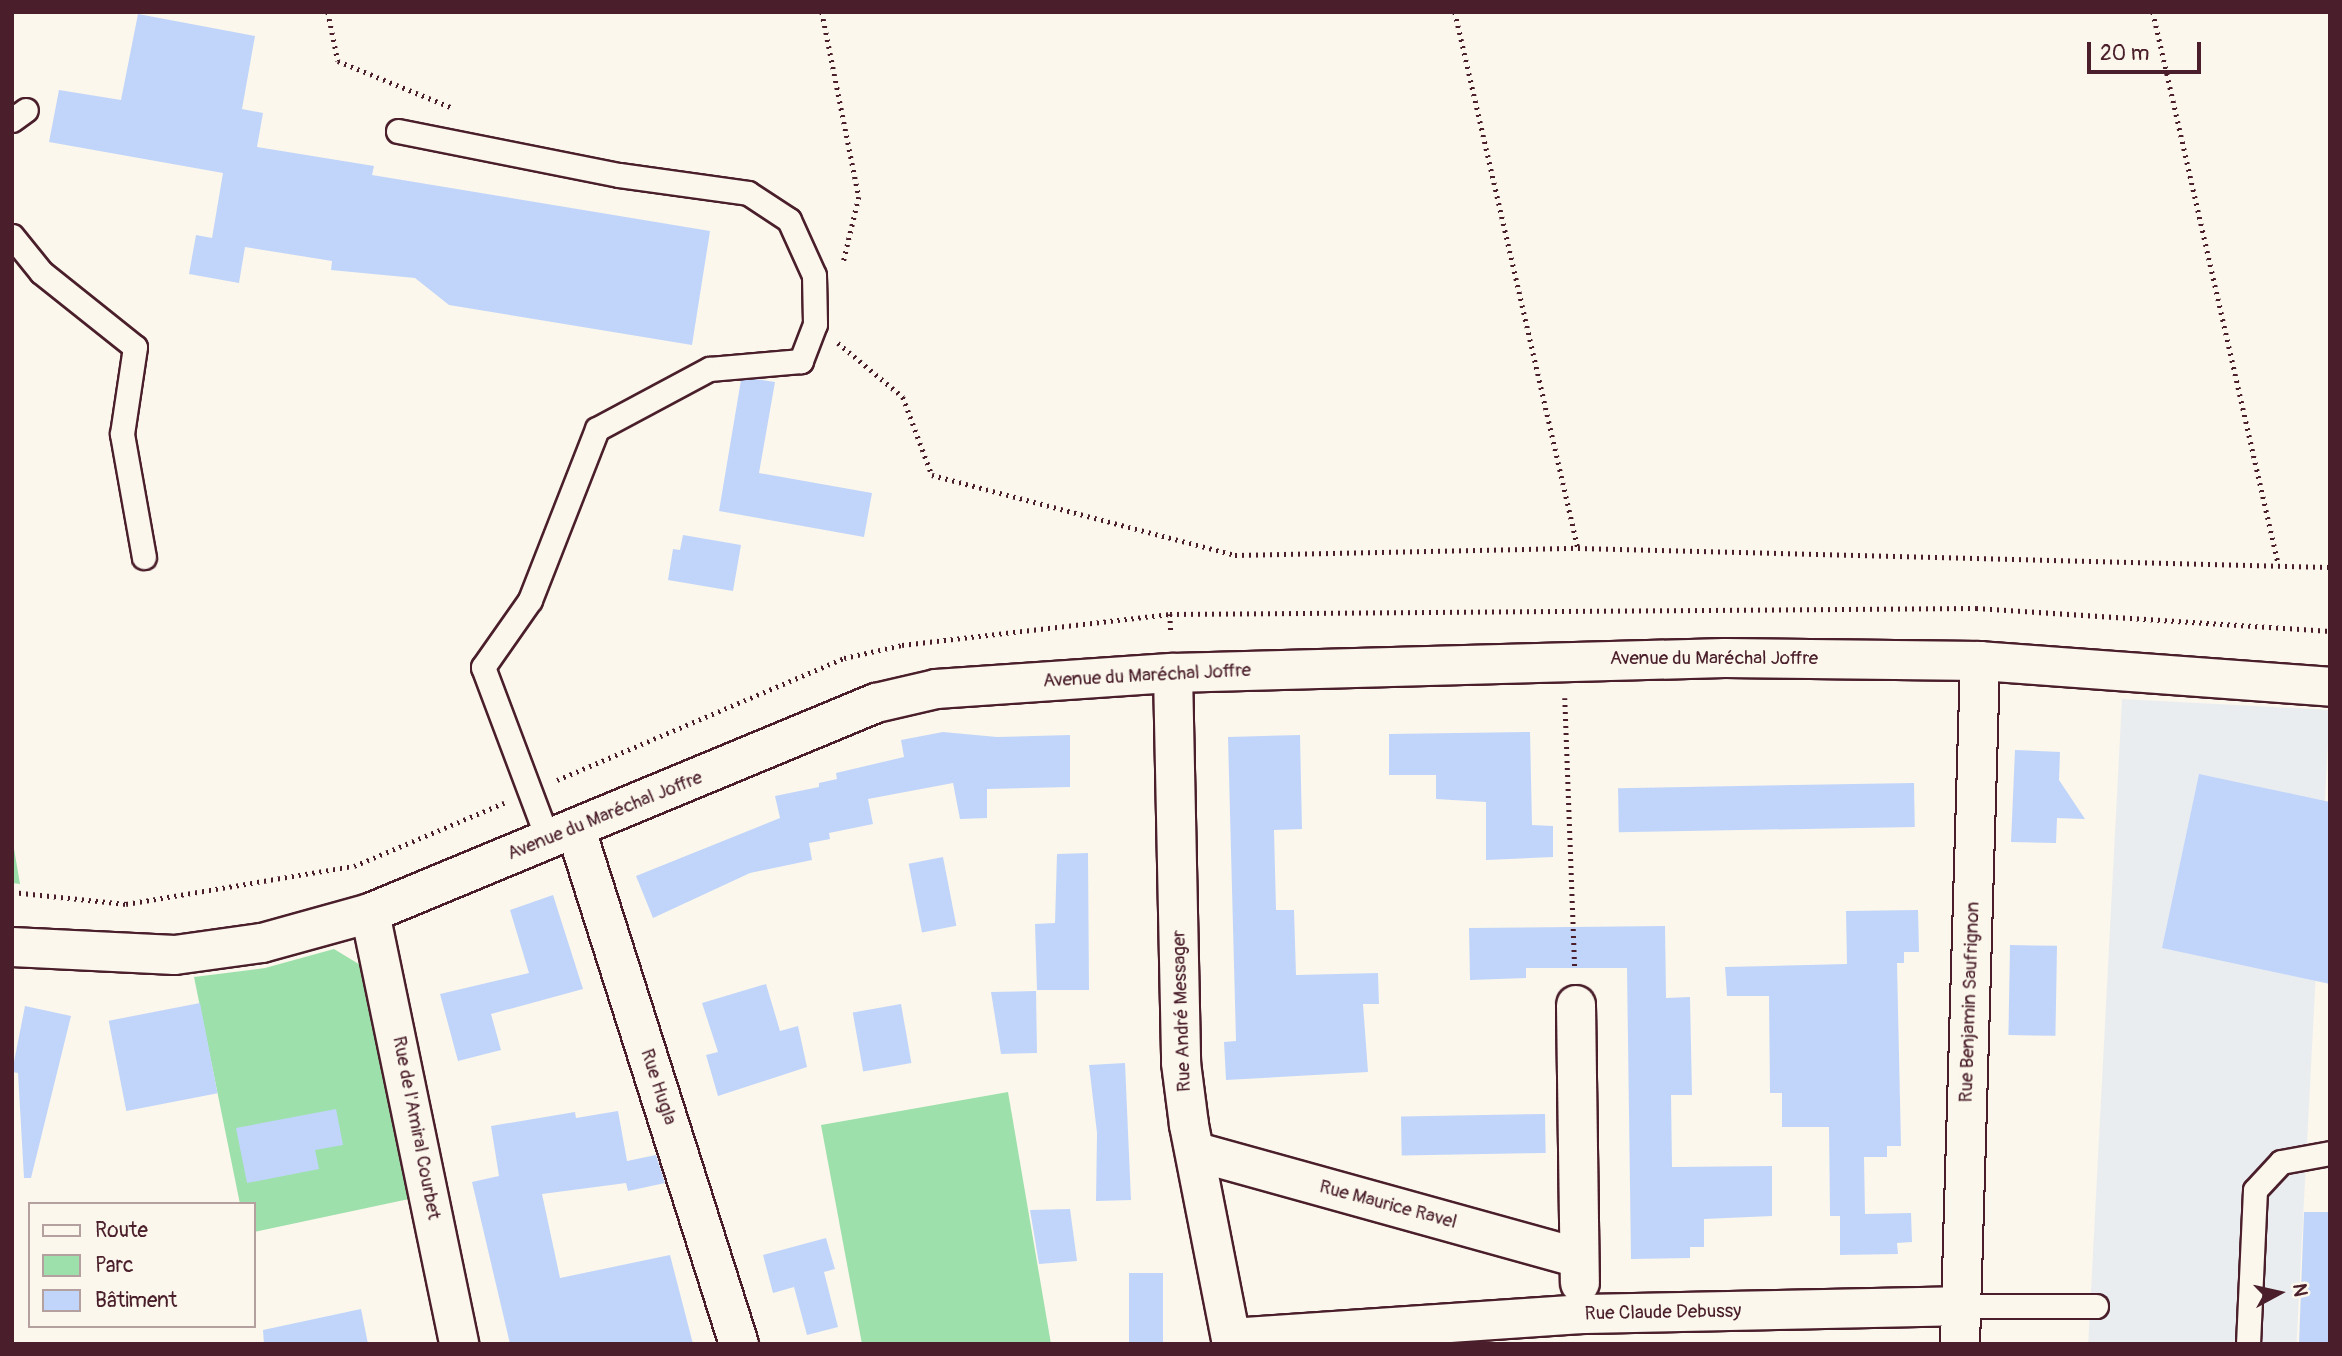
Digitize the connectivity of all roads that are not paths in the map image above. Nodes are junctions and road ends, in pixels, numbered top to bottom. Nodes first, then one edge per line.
1 (398, 131) dead end
2 (12, 236) edge
3 (144, 557) dead end
4 (1980, 661) junction
5 (1173, 673) junction
6 (2330, 687) edge
7 (562, 835) junction
8 (370, 913) junction
9 (12, 947) edge
10 (1576, 1005) road end
11 (1197, 1152) junction
12 (2330, 1153) edge
13 (1580, 1258) junction
14 (1961, 1306) junction
15 (2096, 1306) dead end
16 (1581, 1314) junction
17 (1232, 1341) edge
18 (459, 1344) edge
19 (739, 1344) edge
20 (1960, 1344) edge
21 (2248, 1344) edge

1 - 7 lane
2 - 3 lane
4 - 5 street, Avenue du Maréchal Joffre
4 - 6 street, Avenue du Maréchal Joffre
4 - 14 street, Rue Benjamin Saufrignon
5 - 7 street, Avenue du Maréchal Joffre
5 - 11 street, Rue André Messager
7 - 8 street, Avenue du Maréchal Joffre
7 - 19 street, Rue Hugla
8 - 9 street, Avenue du Maréchal Joffre
8 - 18 street, Rue de l'Amiral Courbet
10 - 13 street
11 - 13 street, Rue Maurice Ravel
11 - 17 street, Rue André Messager
12 - 21 lane
13 - 16 street
14 - 15 lane, Rue Claude Debussy
14 - 16 street, Rue Claude Debussy
14 - 20 street, Rue Benjamin Saufrignon
16 - 17 street, Rue Claude Debussy

